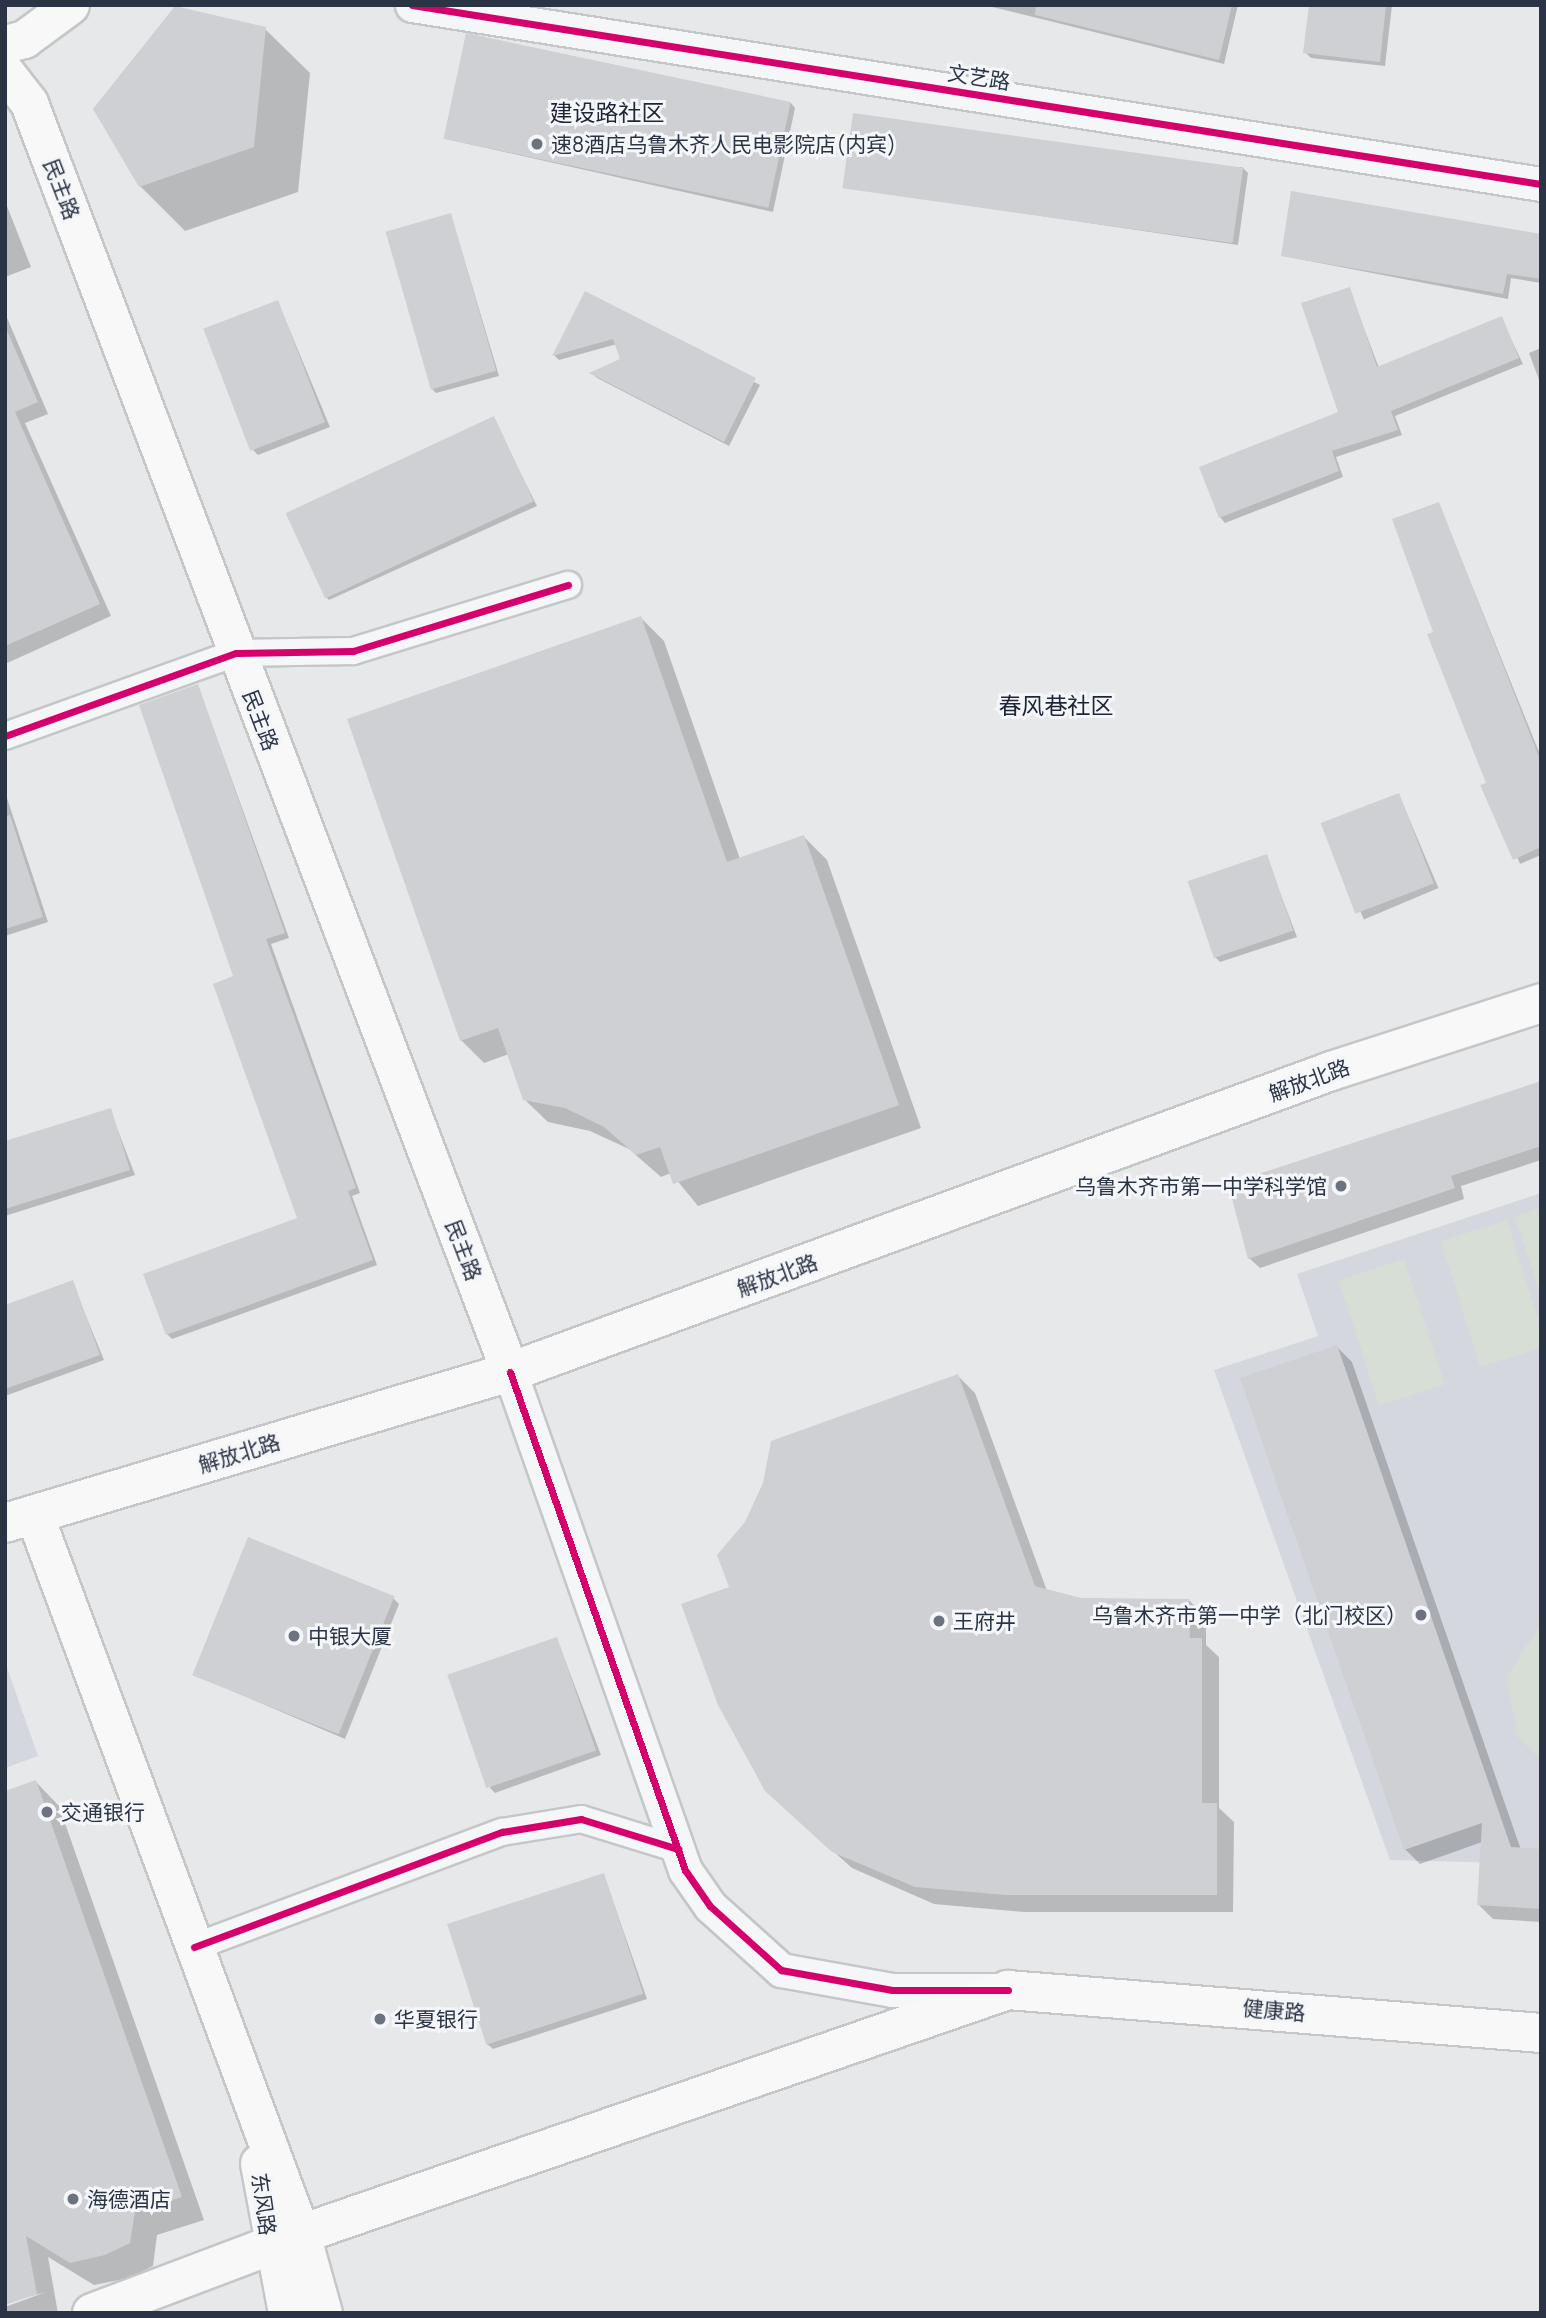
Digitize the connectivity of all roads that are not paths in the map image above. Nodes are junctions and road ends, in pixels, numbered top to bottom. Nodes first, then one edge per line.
1 (70, 5) edge
2 (412, 5) edge
3 (5, 44) edge
4 (5, 72) edge
5 (1541, 184) edge
6 (568, 585) dead end
7 (236, 653) junction
8 (5, 736) edge
9 (1541, 1003) edge
10 (510, 1373) junction
11 (20, 1519) edge
12 (678, 1849) junction
13 (194, 1947) junction
14 (1008, 1990) junction
15 (1541, 2033) edge
16 (286, 2240) junction
17 (92, 2313) edge
18 (287, 2313) edge
19 (323, 2313) edge

1 - 3 main road
2 - 5 street, 文艺路
4 - 7 main road, 民主路
6 - 7 street
7 - 8 street
7 - 10 main road, 民主路
9 - 10 main road, 解放北路
10 - 11 main road, 解放北路
10 - 12 street
11 - 13 main road, 东风路
12 - 13 street
12 - 14 street
13 - 16 main road, 东风路
14 - 15 main road, 健康路
14 - 16 main road
16 - 17 main road
16 - 18 main road, 东风路
16 - 19 main road, 东风路

